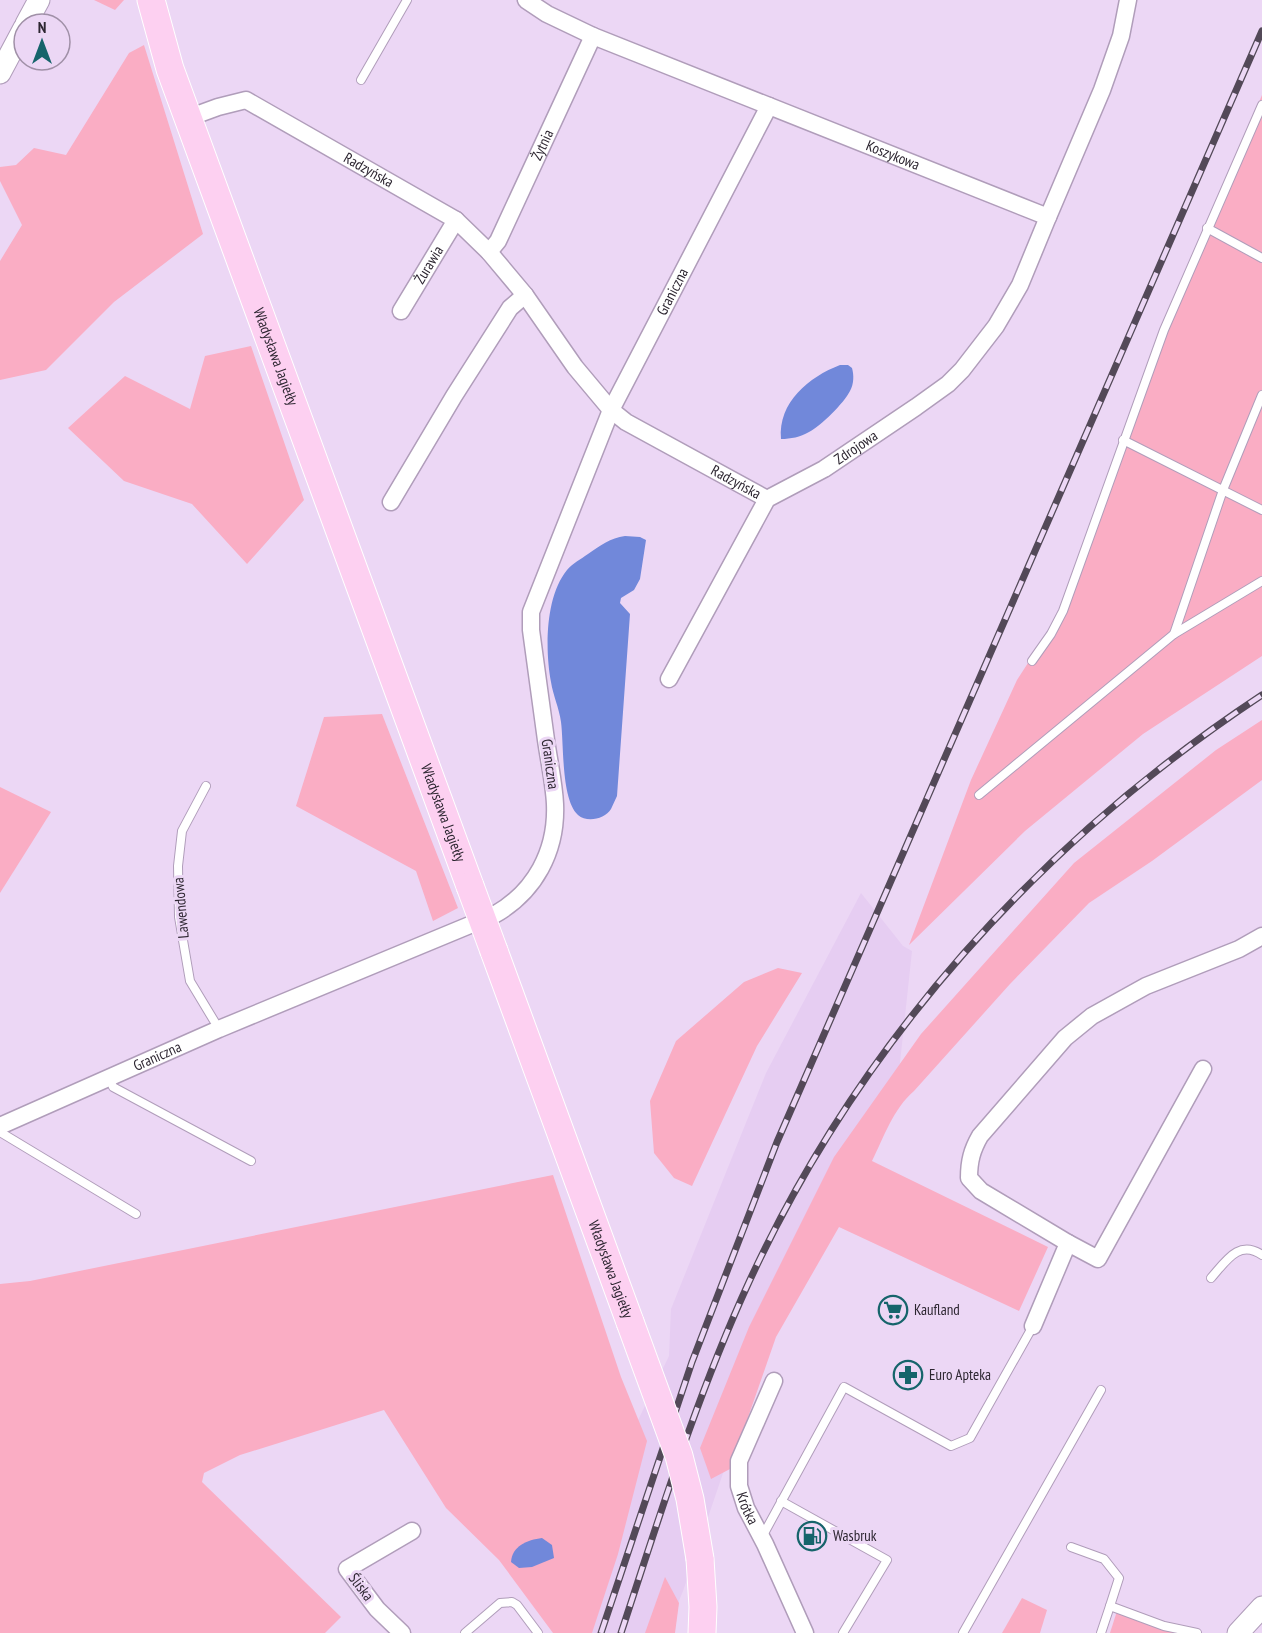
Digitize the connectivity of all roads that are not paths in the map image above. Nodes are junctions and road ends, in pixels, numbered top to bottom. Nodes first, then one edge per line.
1 (151, 0) edge
2 (407, 0) edge
3 (526, 0) edge
4 (1128, 0) edge
5 (593, 36) junction
6 (12, 50) edge
7 (0, 73) edge
8 (362, 80) dead end
9 (1262, 105) edge
10 (769, 106) junction
11 (188, 118) junction
12 (1048, 218) junction
13 (456, 220) junction
14 (1207, 228) junction
15 (489, 252) junction
16 (1262, 258) edge
17 (525, 295) junction
18 (401, 311) dead end
19 (1262, 395) edge
20 (611, 410) junction
21 (1123, 440) junction
22 (1223, 490) junction
23 (767, 499) junction
24 (391, 502) dead end
25 (1262, 510) edge
26 (1262, 581) edge
27 (1174, 634) junction
28 (1032, 661) dead end
29 (669, 679) dead end
30 (206, 786) dead end
31 (979, 795) dead end
32 (1262, 936) edge
33 (219, 1029) junction
34 (1203, 1069) dead end
35 (109, 1077) junction
36 (0, 1126) edge
37 (0, 1132) edge
38 (251, 1161) dead end
39 (136, 1214) dead end
40 (1068, 1243) junction
41 (1262, 1255) edge
42 (1211, 1278) dead end
43 (1034, 1326) joint
44 (774, 1381) dead end
45 (1101, 1390) dead end
46 (781, 1501) junction
47 (412, 1531) dead end
48 (762, 1537) junction
49 (1071, 1547) dead end
50 (1110, 1606) junction
51 (1262, 1607) edge
52 (402, 1633) edge
53 (465, 1633) edge
54 (538, 1633) edge
55 (702, 1633) edge
56 (805, 1633) edge
57 (843, 1633) edge
58 (963, 1633) edge
59 (1101, 1633) edge
60 (1197, 1633) edge
61 (1238, 1633) edge

1 - 11 main road, Władysława Jagiełły
2 - 8 lane
3 - 5 street, Koszykowa
4 - 12 street
5 - 10 street, Koszykowa
5 - 15 street, Żytnia
6 - 7 street
9 - 14 lane
10 - 12 street, Koszykowa
10 - 20 street, Graniczna
11 - 13 street, Radzyńska
11 - 55 main road, Władysława Jagiełły, bridge
12 - 23 street, Zdrojowa
13 - 15 street, Radzyńska
13 - 18 street, Żurawia
14 - 16 lane
14 - 21 lane
15 - 17 street, Radzyńska
17 - 20 street, Radzyńska
17 - 24 street
19 - 22 lane
20 - 23 street, Radzyńska
20 - 33 street, Graniczna
21 - 22 lane
21 - 28 lane
22 - 25 lane
22 - 27 lane
23 - 29 street
26 - 27 lane
27 - 31 lane
30 - 33 lane, Lawendowa
32 - 40 street
33 - 35 street, Graniczna
34 - 40 street
35 - 36 street, Graniczna
35 - 38 lane
37 - 39 lane
40 - 43 street
41 - 42 lane
43 - 46 lane
44 - 48 street, Krótka
45 - 58 lane
46 - 48 lane
46 - 57 lane
47 - 52 street, Śliska
48 - 56 street, Krótka
49 - 50 lane
50 - 59 lane
50 - 60 lane
51 - 61 street
53 - 54 lane

